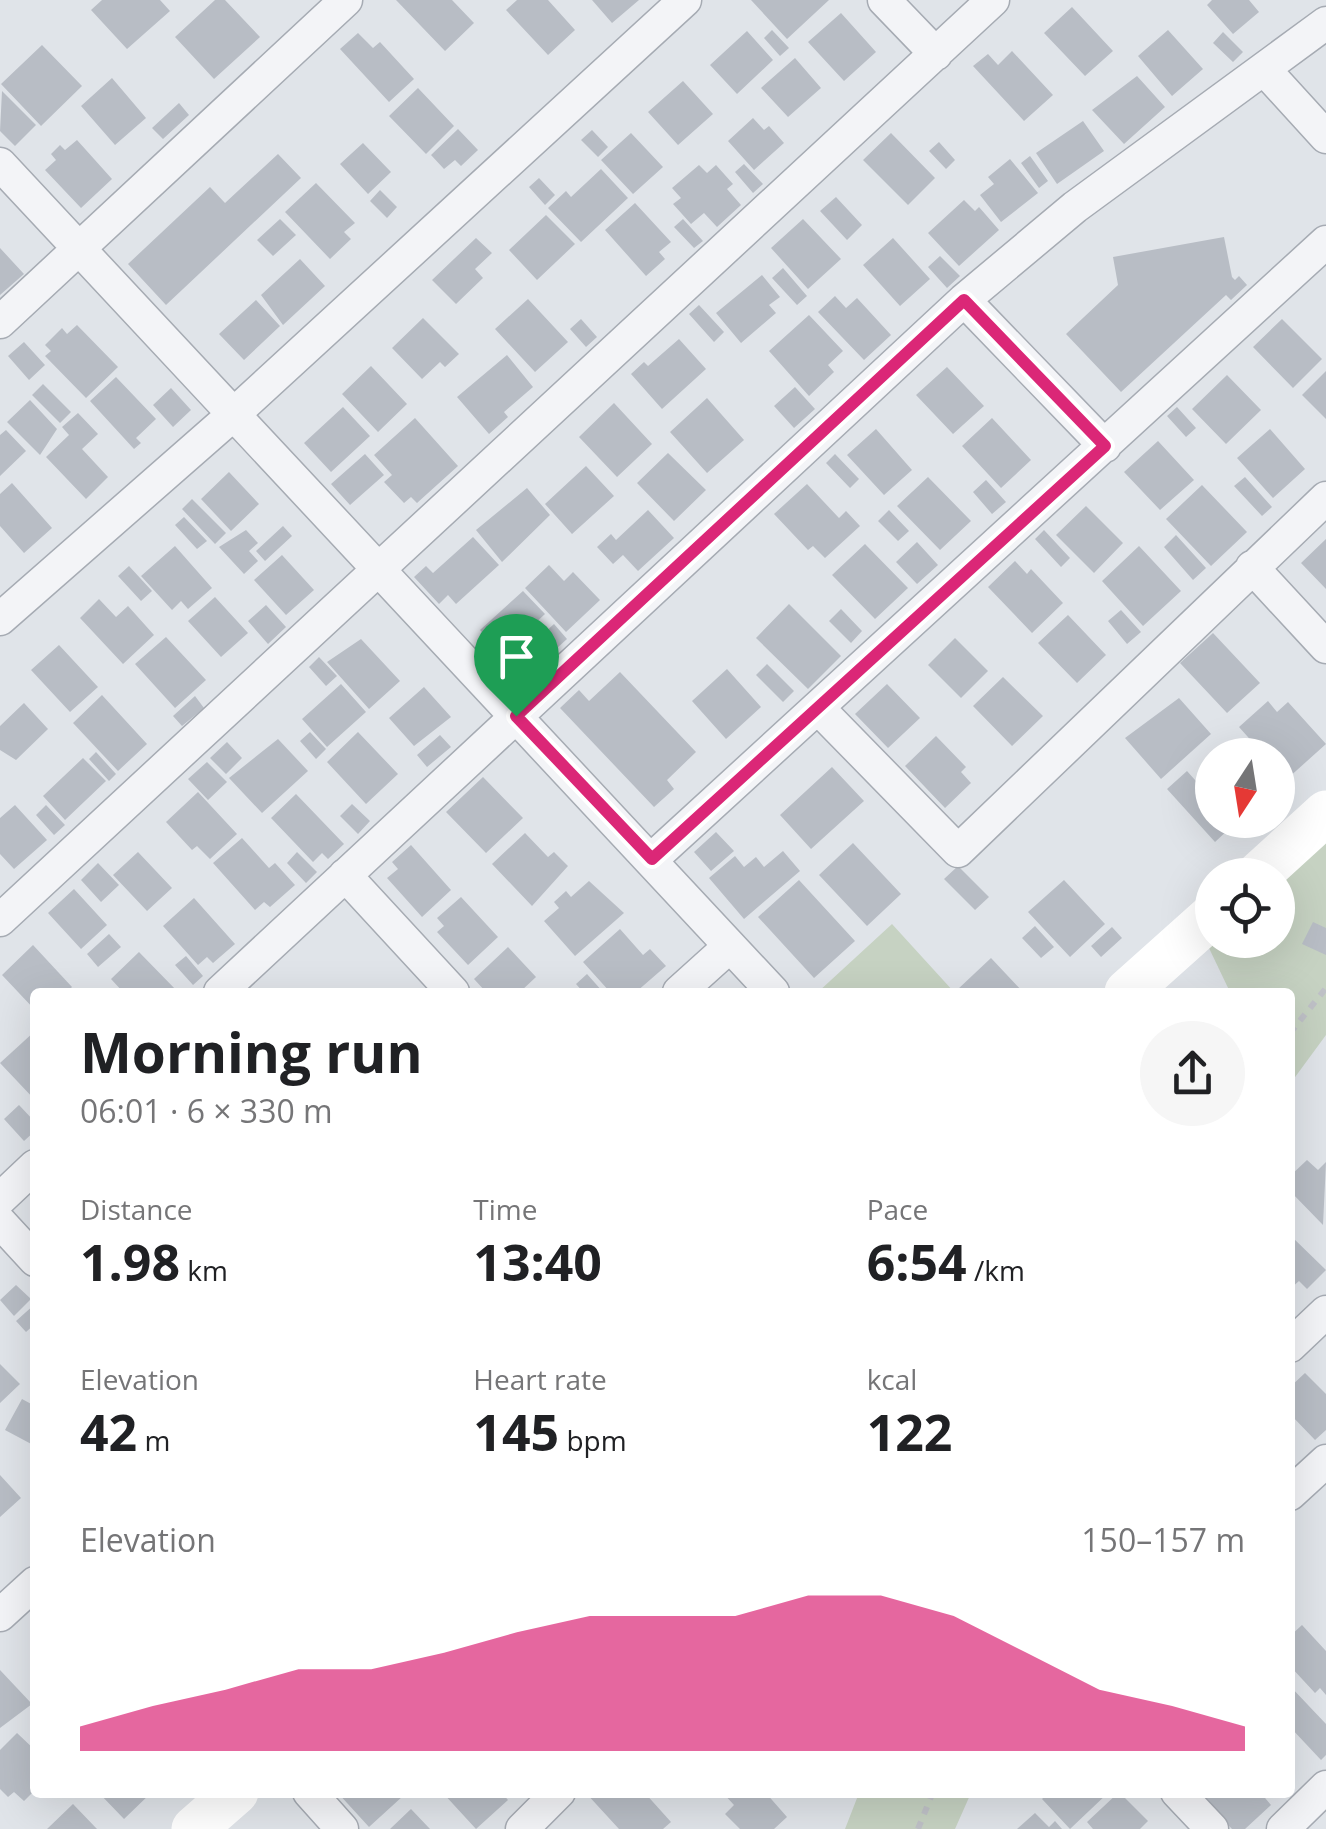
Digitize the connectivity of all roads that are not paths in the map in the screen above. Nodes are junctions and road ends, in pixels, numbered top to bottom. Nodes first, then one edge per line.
1 (346, 0) edge
2 (685, 0) edge
3 (884, 0) edge
4 (993, 0) edge
5 (1326, 23) edge
6 (936, 54) junction
7 (1264, 69) junction
8 (1326, 137) edge
9 (0, 164) edge
10 (1326, 242) edge
11 (78, 248) junction
12 (964, 300) junction
13 (0, 322) edge
14 (235, 413) junction
15 (1105, 446) junction
16 (1326, 498) edge
17 (1252, 567) junction
18 (378, 570) junction
19 (0, 619) edge
20 (1326, 648) edge
21 (820, 710) junction
22 (516, 716) junction
23 (1326, 814) edge
24 (1277, 858) edge
25 (652, 859) junction
26 (346, 875) junction
27 (0, 920) edge
28 (1195, 931) edge
29 (730, 946) junction
30 (224, 988) edge
31 (449, 988) edge
32 (684, 988) edge
33 (769, 988) edge
34 (1131, 988) edge
35 (30, 1171) edge
36 (0, 1199) edge
37 (0, 1222) edge
38 (30, 1255) edge
39 (1326, 1312) edge
40 (1295, 1341) edge
41 (1326, 1460) edge
42 (1295, 1489) edge
43 (30, 1588) edge
44 (0, 1615) edge
45 (1326, 1787) edge
46 (229, 1798) edge
47 (315, 1798) edge
48 (553, 1798) edge
49 (1183, 1798) edge
50 (194, 1829) edge
51 (342, 1829) edge
52 (522, 1829) edge
53 (1212, 1829) edge
54 (1283, 1829) edge

1 - 11 street
2 - 14 street
3 - 6 street
4 - 6 street
5 - 7 street
6 - 18 street
7 - 8 street
7 - 12 street
9 - 11 street
10 - 15 street
11 - 13 street
11 - 14 street
12 - 15 street
12 - 22 street
14 - 18 street
14 - 19 street
15 - 21 street
16 - 17 street
17 - 20 street
17 - 21 street
18 - 22 street
18 - 27 street
21 - 25 street
22 - 25 street
22 - 26 street
23 - 24 street
25 - 29 street
26 - 30 street
26 - 31 street
28 - 34 street
29 - 32 street
29 - 33 street
35 - 36 street
37 - 38 street
39 - 40 street
41 - 42 street
43 - 44 street
45 - 54 street
46 - 50 street
47 - 51 street
48 - 52 street
49 - 53 street

